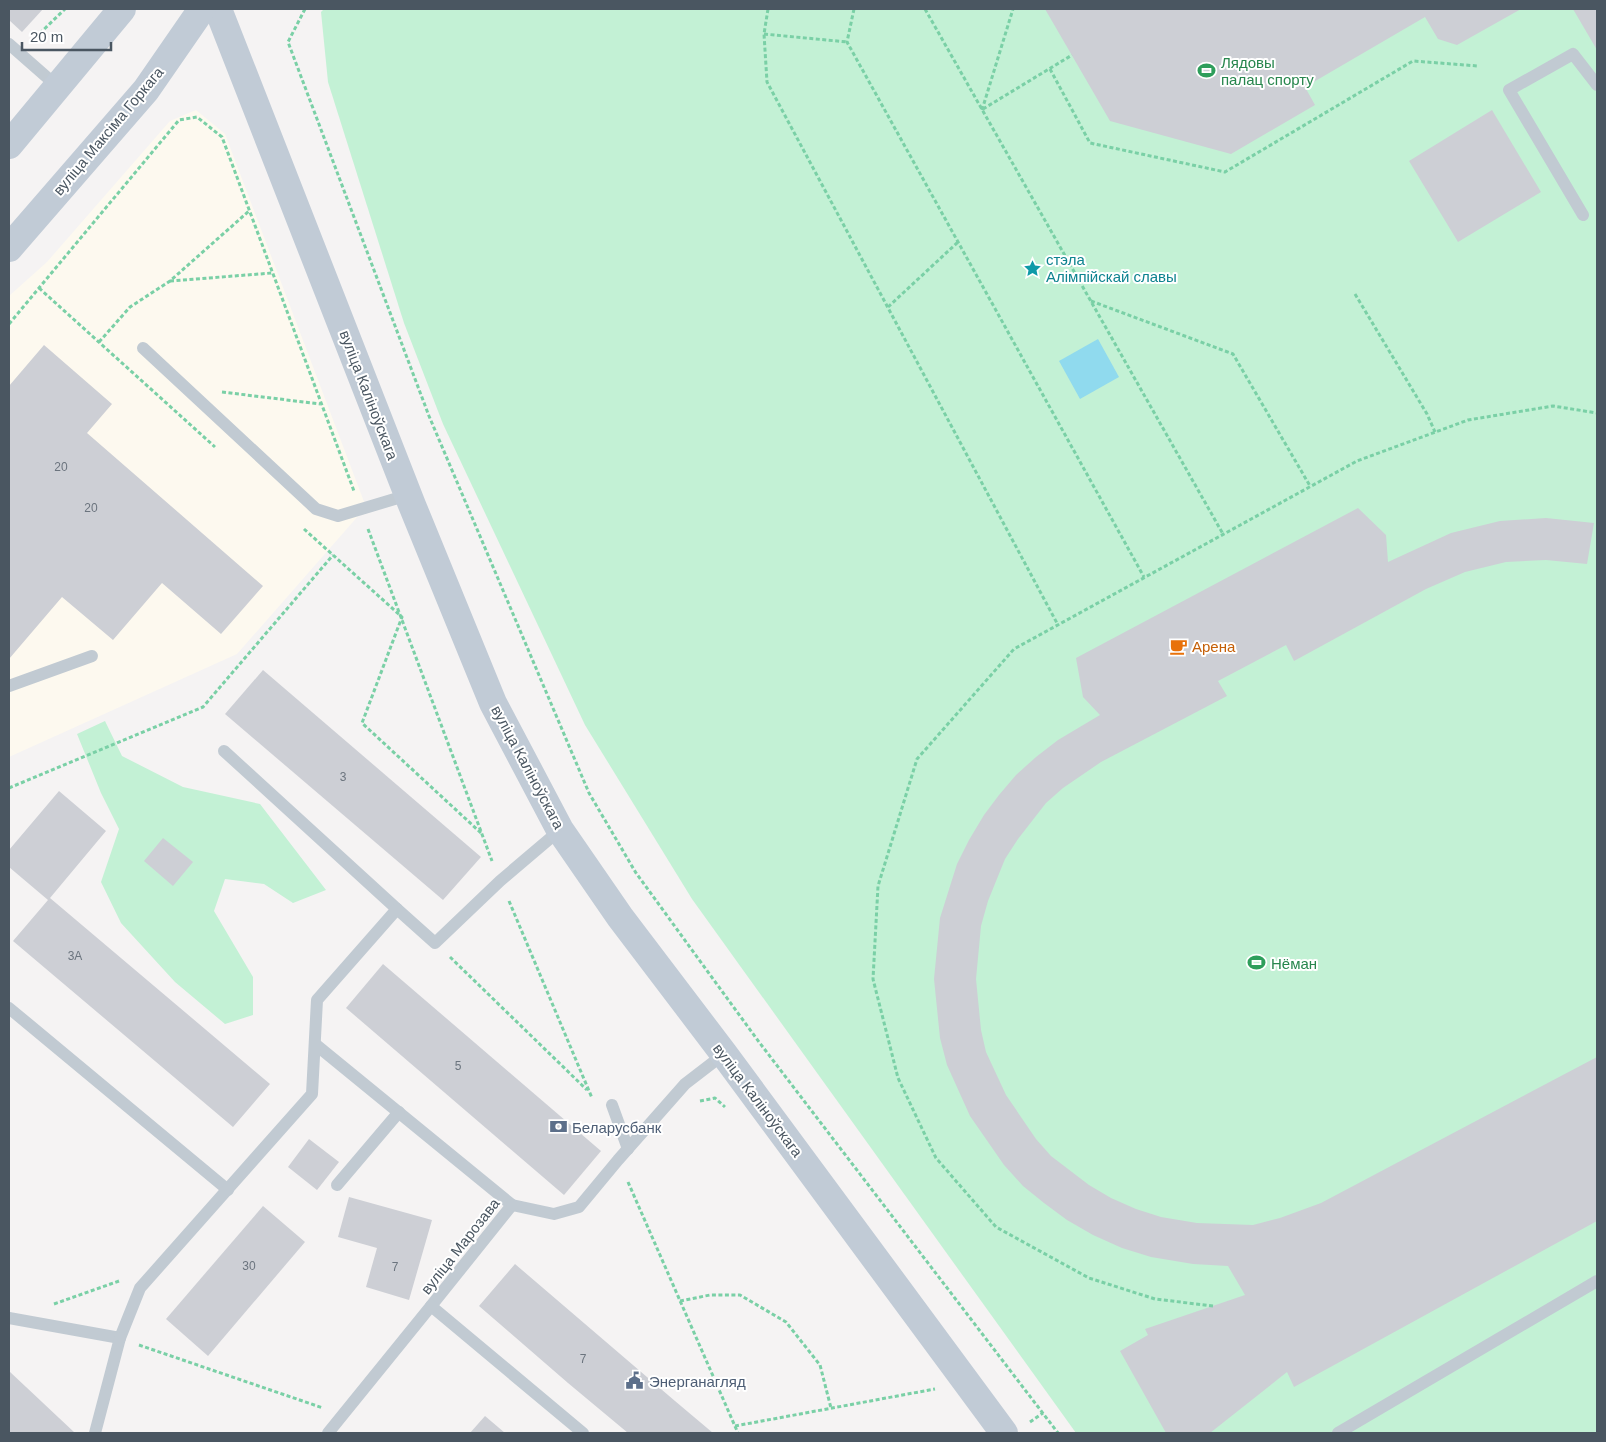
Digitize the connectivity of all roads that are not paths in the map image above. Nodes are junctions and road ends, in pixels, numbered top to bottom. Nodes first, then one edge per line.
1 (122, 9) edge
2 (202, 9) edge
3 (218, 9) edge
4 (9, 44) edge
5 (1597, 85) edge
6 (58, 87) junction
7 (9, 145) edge
8 (1583, 215) dead end
9 (9, 248) edge
10 (143, 348) dead end
11 (408, 495) junction
12 (92, 656) dead end
13 (9, 686) edge
14 (224, 752) dead end
15 (560, 830) junction
16 (398, 910) junction
17 (9, 1008) edge
18 (315, 1044) junction
19 (724, 1054) junction
20 (612, 1104) dead end
21 (399, 1112) junction
22 (628, 1149) junction
23 (337, 1185) dead end
24 (228, 1190) junction
25 (512, 1205) junction
26 (1597, 1281) edge
27 (431, 1306) junction
28 (10, 1318) edge
29 (120, 1338) junction
30 (95, 1433) edge
31 (328, 1433) edge
32 (583, 1433) edge
33 (1004, 1433) edge
34 (1338, 1433) edge

1 - 6 main road
2 - 9 main road, вуліца Максіма Горкага
3 - 11 main road, вуліца Каліноўскага
4 - 6 lane
5 - 8 lane
6 - 7 main road
10 - 11 lane
11 - 15 main road, вуліца Каліноўскага
12 - 13 lane
14 - 16 lane
15 - 16 lane
15 - 19 main road, вуліца Каліноўскага
16 - 18 lane
17 - 24 lane
18 - 21 lane, вуліца Марозава
18 - 24 lane
19 - 22 lane
19 - 33 main road, вуліца Каліноўскага
20 - 22 lane
21 - 23 lane
21 - 25 lane, вуліца Марозава
22 - 25 lane
24 - 29 lane
25 - 27 lane, вуліца Марозава
26 - 34 lane
27 - 31 lane
27 - 32 lane, вуліца Марозава
28 - 29 lane
29 - 30 lane

